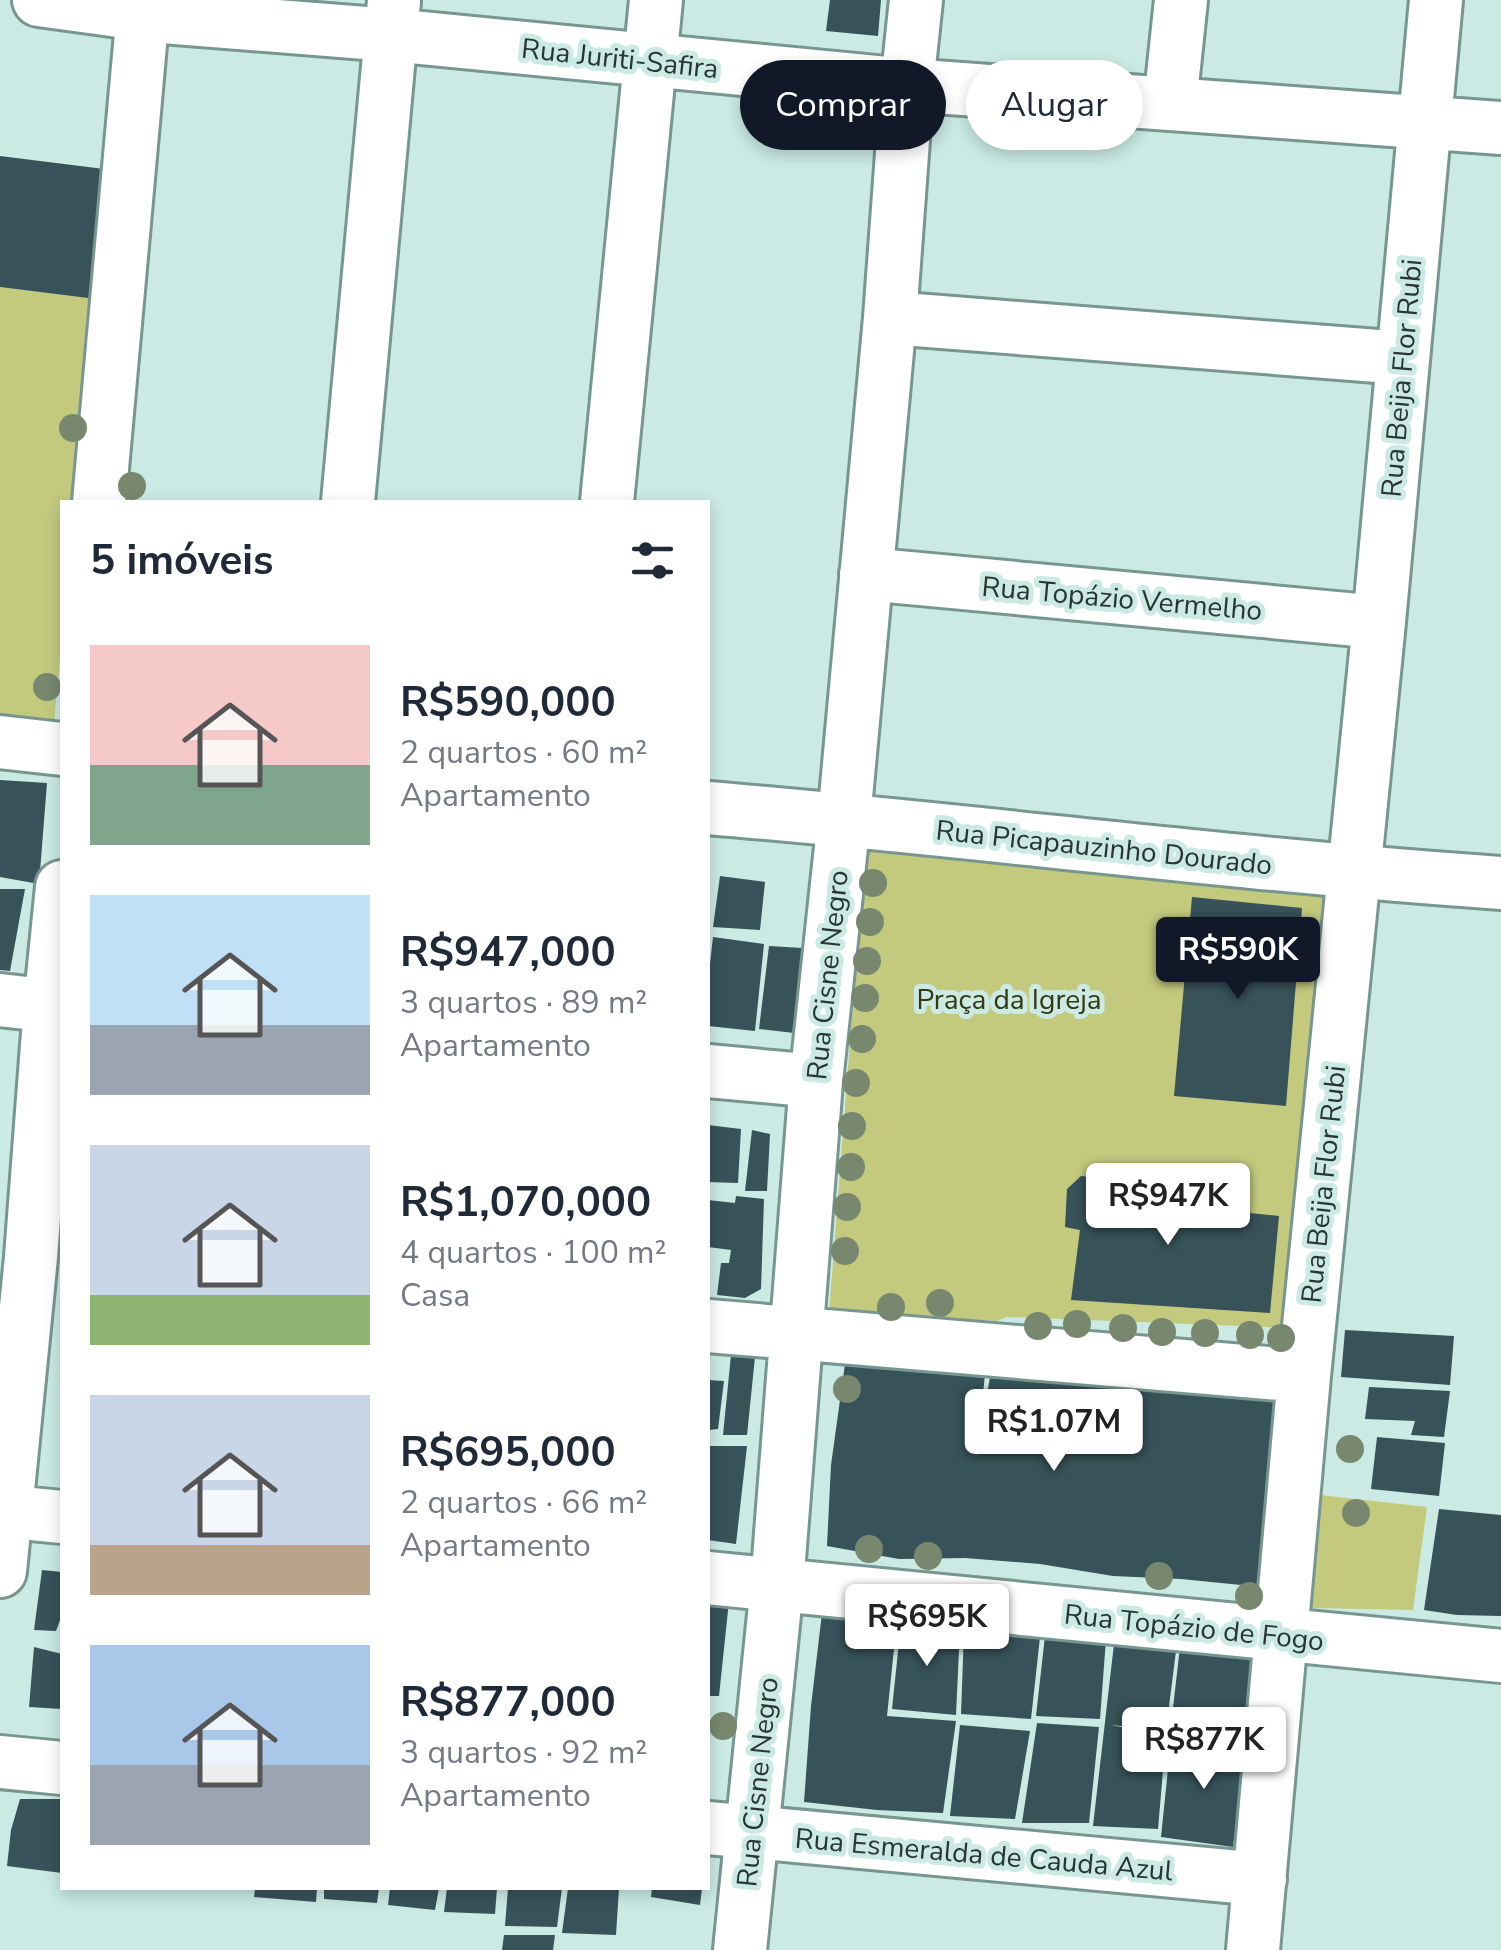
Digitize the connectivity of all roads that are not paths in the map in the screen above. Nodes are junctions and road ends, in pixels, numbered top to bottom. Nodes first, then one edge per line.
1 (40, 0) edge
2 (656, 0) edge
3 (916, 0) edge
4 (1181, 0) edge
5 (1436, 0) edge
6 (143, 7) edge
7 (392, 18) edge
8 (910, 60) edge
9 (651, 62) junction
10 (740, 70) edge
11 (946, 88) edge
12 (1170, 104) junction
13 (1424, 122) junction
14 (1501, 128) edge
15 (902, 150) edge
16 (890, 318) junction
17 (1403, 358) junction
18 (99, 500) edge
19 (348, 500) edge
20 (607, 500) edge
21 (866, 574) junction
22 (1379, 622) junction
23 (0, 742) edge
24 (60, 749) edge
25 (710, 808) edge
26 (844, 819) junction
27 (1353, 873) junction
28 (1501, 883) edge
29 (60, 897) edge
30 (38, 1004) edge
31 (710, 1071) edge
32 (816, 1081) junction
33 (31, 1257) edge
34 (710, 1326) edge
35 (798, 1335) junction
36 (1304, 1376) junction
37 (3, 1511) edge
38 (60, 1517) edge
39 (0, 1571) edge
40 (710, 1578) edge
41 (777, 1585) junction
42 (1282, 1636) junction
43 (1501, 1656) edge
44 (0, 1762) edge
45 (60, 1768) edge
46 (730, 1830) edge
47 (1260, 1879) junction
48 (740, 1950) edge
49 (1253, 1950) edge

1 - 6 street, Rua Juriti-Safira
2 - 9 street
3 - 8 street, Rua Cisne Negro
4 - 12 street
5 - 13 street, Rua Beija Flor Rubi
6 - 7 street, Rua Juriti-Safira
6 - 18 street
7 - 9 street, Rua Juriti-Safira
7 - 19 street
9 - 10 street, Rua Juriti-Safira
9 - 20 street
11 - 12 street, Rua Juriti-Safira
12 - 13 street, Rua Juriti-Safira
13 - 14 street, Rua Juriti-Safira
13 - 17 street, Rua Beija Flor Rubi
15 - 16 street, Rua Cisne Negro
16 - 17 street
16 - 21 street, Rua Cisne Negro
17 - 22 street, Rua Beija Flor Rubi
21 - 22 street, Rua Topázio Vermelho
21 - 26 street, Rua Cisne Negro
22 - 27 street, Rua Beija Flor Rubi
23 - 24 street
25 - 26 street, Rua Picapauzinho Dourado
26 - 27 street, Rua Picapauzinho Dourado
26 - 32 street, Rua Cisne Negro
27 - 28 street, Rua Picapauzinho Dourado
27 - 36 street, Rua Beija Flor Rubi
29 - 30 street
30 - 33 street
31 - 32 street
32 - 35 street, Rua Cisne Negro
33 - 37 street
34 - 35 street
35 - 36 street
35 - 41 street, Rua Cisne Negro
36 - 42 street, Rua Beija Flor Rubi
37 - 38 street
37 - 39 street
40 - 41 street, Rua Topázio de Fogo
41 - 42 street, Rua Topázio de Fogo
41 - 46 street, Rua Cisne Negro
42 - 43 street, Rua Topázio de Fogo
42 - 47 street, Rua Beija Flor Rubi
44 - 45 street
46 - 47 street, Rua Esmeralda de Cauda Azul
46 - 48 street, Rua Cisne Negro
47 - 49 street, Rua Beija Flor Rubi

